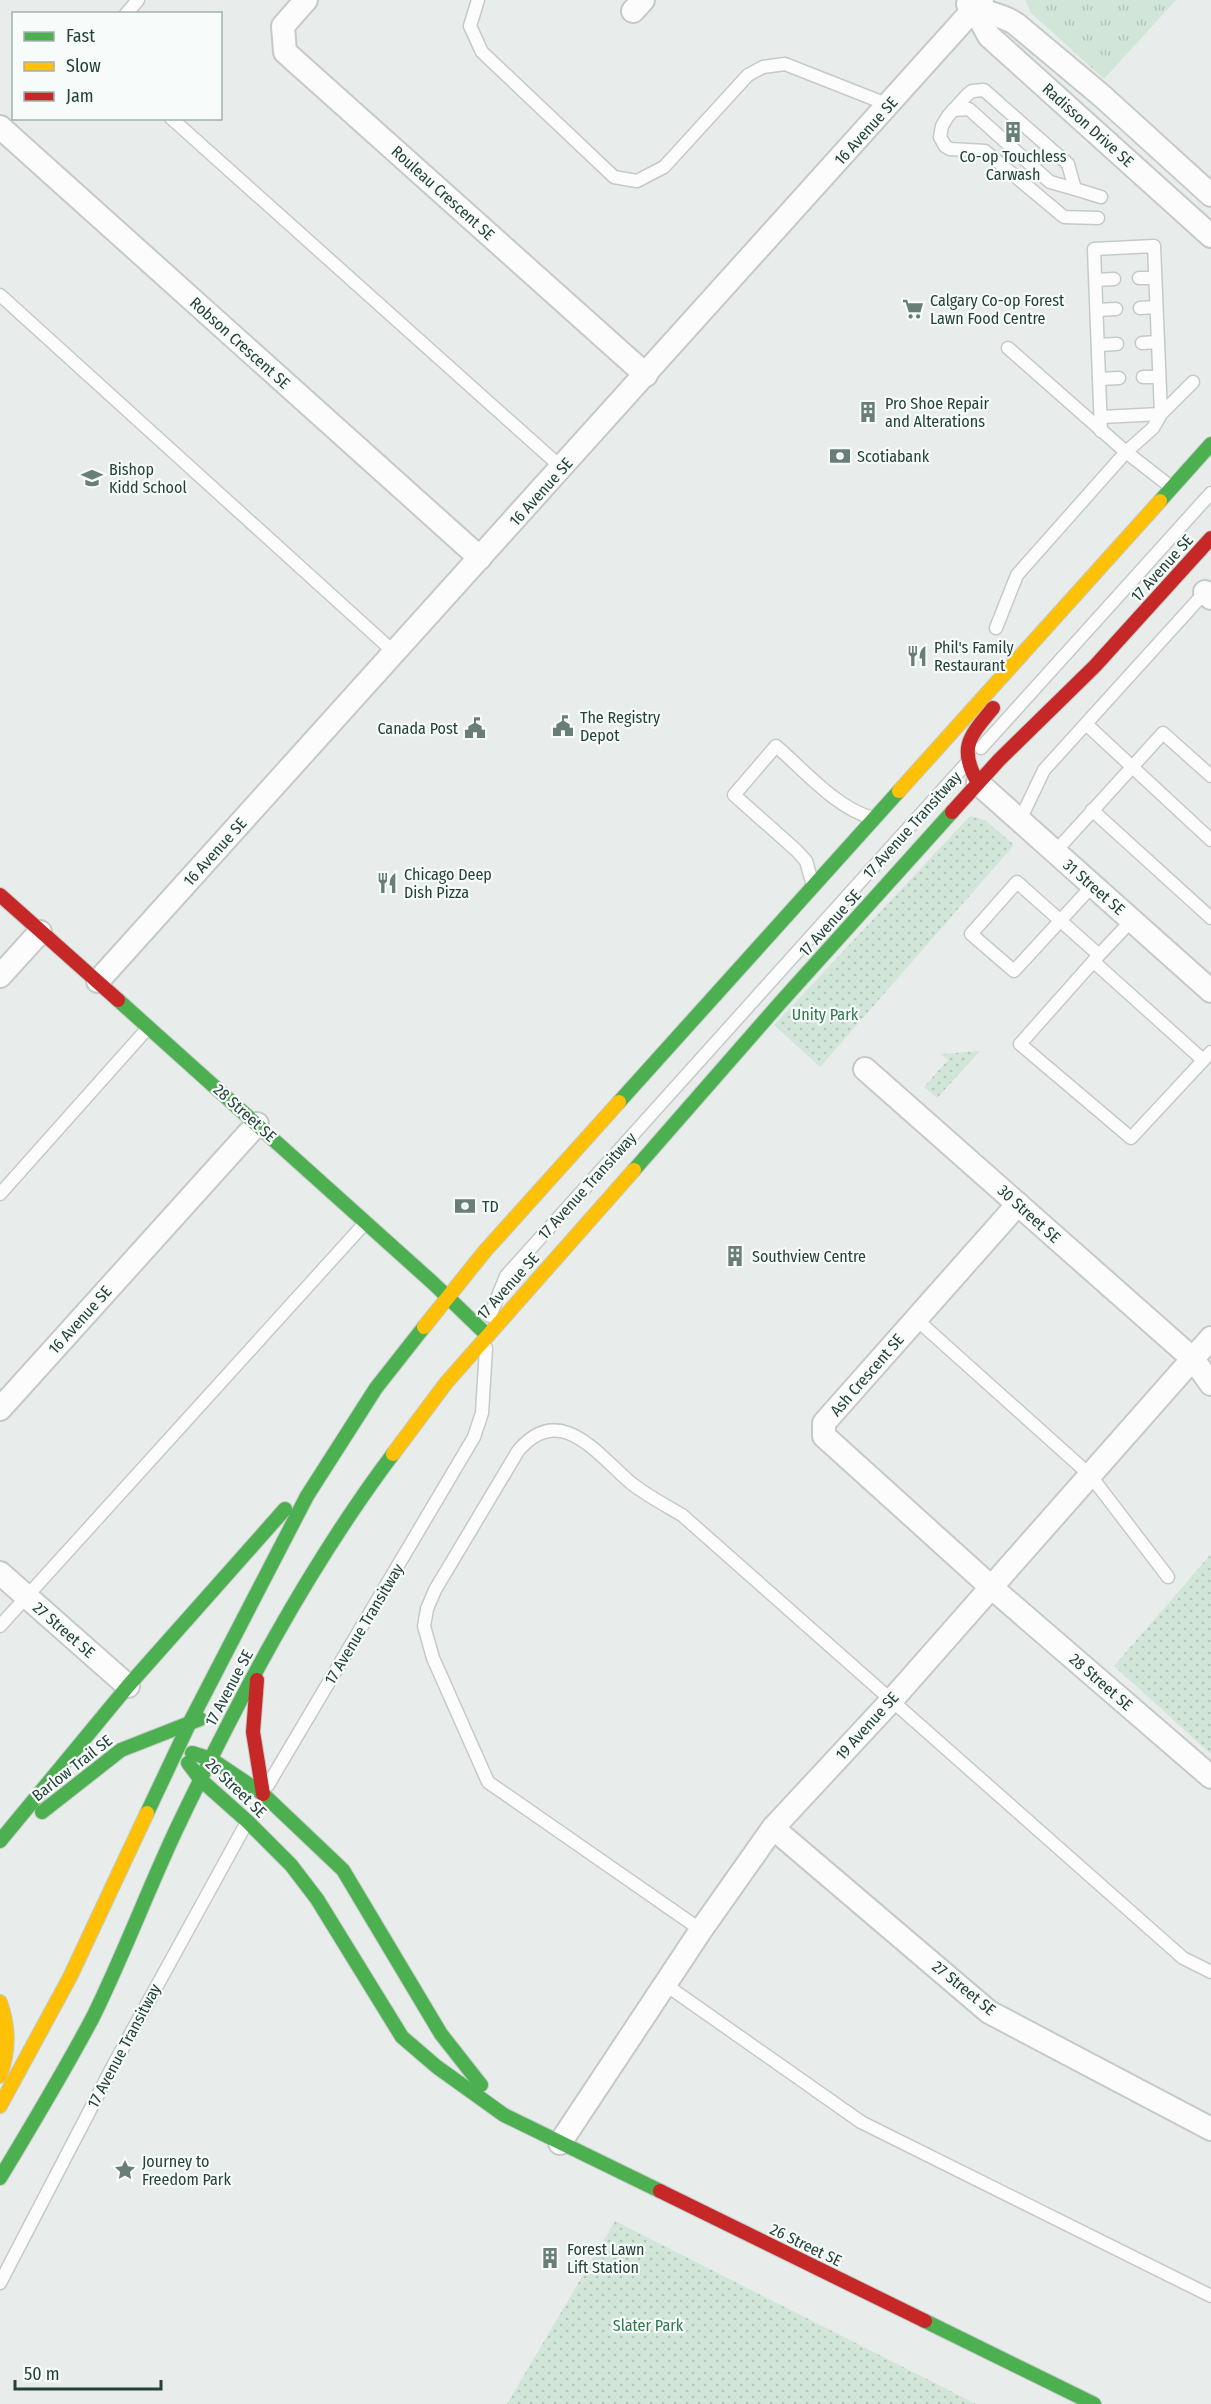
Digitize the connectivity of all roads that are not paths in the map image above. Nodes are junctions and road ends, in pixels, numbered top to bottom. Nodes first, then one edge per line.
1 (138, 0) edge
2 (306, 0) edge
3 (478, 0) edge
4 (973, 3) edge
5 (128, 12) edge
6 (889, 105) junction
7 (953, 110) junction
8 (173, 120) edge
9 (0, 127) edge
10 (1075, 189) junction
11 (1211, 195) edge
12 (1101, 197) dead end
13 (1098, 218) dead end
14 (1211, 236) edge
15 (1139, 278) dead end
16 (1155, 278) junction
17 (1114, 279) dead end
18 (1096, 280) junction
19 (0, 295) edge
20 (1140, 308) dead end
21 (1156, 308) junction
22 (1116, 309) dead end
23 (1097, 310) junction
24 (1158, 342) junction
25 (1142, 343) dead end
26 (1117, 344) dead end
27 (1098, 345) junction
28 (1008, 348) dead end
29 (646, 375) junction
30 (1143, 377) dead end
31 (1159, 377) junction
32 (1119, 378) dead end
33 (1100, 379) junction
34 (1193, 382) dead end
35 (1161, 414) junction
36 (1101, 417) junction
37 (1101, 431) junction
38 (1211, 444) edge
39 (1126, 452) junction
40 (562, 468) junction
41 (1172, 488) junction
42 (1211, 493) edge
43 (1211, 538) edge
44 (480, 558) junction
45 (1209, 591) edge
46 (1059, 612) junction
47 (996, 628) dead end
48 (395, 653) junction
49 (1034, 662) dead end
50 (1004, 696) dead end
51 (1086, 724) junction
52 (1132, 767) junction
53 (973, 773) junction
54 (1211, 776) edge
55 (1092, 810) junction
56 (874, 818) junction
57 (1020, 820) junction
58 (1211, 840) edge
59 (1055, 852) junction
60 (1093, 885) junction
61 (813, 886) junction
62 (0, 895) edge
63 (1211, 918) edge
64 (1132, 920) junction
65 (1060, 922) junction
66 (40, 932) junction
67 (1096, 958) junction
68 (0, 975) edge
69 (98, 981) junction
70 (1211, 991) edge
71 (149, 1026) junction
72 (1207, 1056) edge
73 (865, 1069) dead end
74 (257, 1124) junction
75 (0, 1194) edge
76 (1018, 1204) junction
77 (366, 1222) junction
78 (448, 1297) junction
79 (916, 1319) junction
80 (487, 1335) junction
81 (1211, 1338) edge
82 (1193, 1359) junction
83 (1211, 1384) edge
84 (0, 1409) edge
85 (323, 1468) junction
86 (1090, 1475) junction
87 (0, 1573) edge
88 (1168, 1577) dead end
89 (991, 1587) junction
90 (26, 1597) junction
91 (0, 1626) edge
92 (257, 1669) junction
93 (130, 1696) junction
94 (240, 1701) junction
95 (891, 1701) junction
96 (190, 1722) junction
97 (101, 1746) dead end
98 (178, 1748) junction
99 (211, 1759) junction
100 (1211, 1777) edge
101 (201, 1780) junction
102 (58, 1798) junction
103 (255, 1808) junction
104 (773, 1828) junction
105 (0, 1841) edge
106 (0, 1849) edge
107 (701, 1930) junction
108 (1211, 1972) edge
109 (666, 1985) junction
110 (0, 2002) edge
111 (0, 2076) edge
112 (0, 2106) edge
113 (504, 2115) junction
114 (1211, 2129) edge
115 (560, 2143) junction
116 (0, 2178) edge
117 (0, 2283) edge
118 (1211, 2296) edge
119 (1094, 2404) edge

1 - 5 lane
2 - 29 street, Rouleau Crescent SE
3 - 6 lane
4 - 6 street, 16 Avenue SE
4 - 11 street, Radisson Drive SE
4 - 14 street, Radisson Drive SE
6 - 29 street, 16 Avenue SE
7 - 10 lane
7 - 10 lane
7 - 13 lane
8 - 40 lane
9 - 44 street, Robson Crescent SE
10 - 12 lane
15 - 16 lane
16 - 18 lane
16 - 21 lane
17 - 18 lane
18 - 23 lane
19 - 48 lane
20 - 21 lane
21 - 24 lane
22 - 23 lane
23 - 27 lane
24 - 25 lane
24 - 31 lane
26 - 27 lane
27 - 33 lane
28 - 37 lane
29 - 40 street, 16 Avenue SE
30 - 31 lane
31 - 35 lane
32 - 33 lane
33 - 36 lane
34 - 35 lane
35 - 36 lane
35 - 39 lane
36 - 37 lane
37 - 39 lane
38 - 41 main road, 17 Avenue SE
39 - 41 lane
39 - 47 lane
40 - 44 street, 16 Avenue SE
41 - 46 main road, 17 Avenue SE
42 - 53 lane, 17 Avenue Transitway
43 - 53 main road, 17 Avenue SE
44 - 48 street, 16 Avenue SE
45 - 51 lane
46 - 49 main road
46 - 56 main road, 17 Avenue SE
48 - 69 street, 16 Avenue SE
50 - 53 main road
51 - 52 lane
51 - 57 lane
52 - 54 lane
52 - 55 lane
52 - 58 lane
53 - 57 street, 31 Street SE
53 - 80 main road, 17 Avenue SE
53 - 80 lane, 17 Avenue Transitway
55 - 59 lane
55 - 63 lane
56 - 61 main road, 17 Avenue SE
56 - 61 lane
57 - 59 street, 31 Street SE
59 - 60 street, 31 Street SE
60 - 64 street, 31 Street SE
60 - 65 lane
61 - 78 main road, 17 Avenue SE
62 - 66 main road, 28 Street SE
64 - 67 lane
64 - 70 street, 31 Street SE
65 - 65 lane
65 - 67 lane
66 - 68 street
66 - 69 main road, 28 Street SE
67 - 72 lane
67 - 72 lane
69 - 71 main road, 28 Street SE
71 - 74 main road, 28 Street SE
71 - 75 lane
73 - 76 street, 30 Street SE
74 - 77 main road, 28 Street SE
74 - 84 street, 16 Avenue SE
76 - 79 street, Ash Crescent SE
76 - 82 street, 30 Street SE
77 - 78 main road, 28 Street SE
77 - 90 lane
78 - 80 main road, 28 Street SE
78 - 85 main road, 17 Avenue SE
79 - 86 lane
79 - 89 street, Ash Crescent SE
80 - 92 main road, 17 Avenue SE
80 - 103 lane, 17 Avenue Transitway
81 - 82 street, 19 Avenue SE
82 - 83 street, 30 Street SE
82 - 86 street, 19 Avenue SE
85 - 93 main road, 17 Avenue SE
85 - 96 main road, 17 Avenue SE
86 - 88 lane
86 - 89 street, 19 Avenue SE
87 - 90 street, 27 Street SE
89 - 95 street, 19 Avenue SE
89 - 100 street, 28 Street SE
90 - 91 lane
90 - 93 street, 27 Street SE
92 - 94 main road, 17 Avenue SE
92 - 103 main road
93 - 105 main road, Barlow Trail SE
94 - 96 main road, Barlow Trail SE
94 - 99 main road, 17 Avenue SE
95 - 104 street, 19 Avenue SE
95 - 107 lane
95 - 108 lane
96 - 98 main road, 17 Avenue SE
96 - 102 main road, Barlow Trail SE
97 - 102 main road
98 - 99 main road, 26 Street SE
98 - 101 main road, 26 Street SE
98 - 112 main road, 17 Avenue SE
99 - 101 main road, 17 Avenue SE
99 - 103 main road, 26 Street SE
101 - 103 main road, 26 Street SE
101 - 116 main road, 17 Avenue SE
102 - 106 main road, Barlow Trail SE
103 - 113 main road, 26 Street SE
103 - 113 main road, 26 Street SE
103 - 117 lane, 17 Avenue Transitway
104 - 107 street, 19 Avenue SE
104 - 114 street, 27 Street SE
107 - 109 street, 19 Avenue SE
109 - 115 street, 19 Avenue SE
109 - 118 lane
110 - 111 main road
113 - 115 main road, 26 Street SE
115 - 119 main road, 26 Street SE

